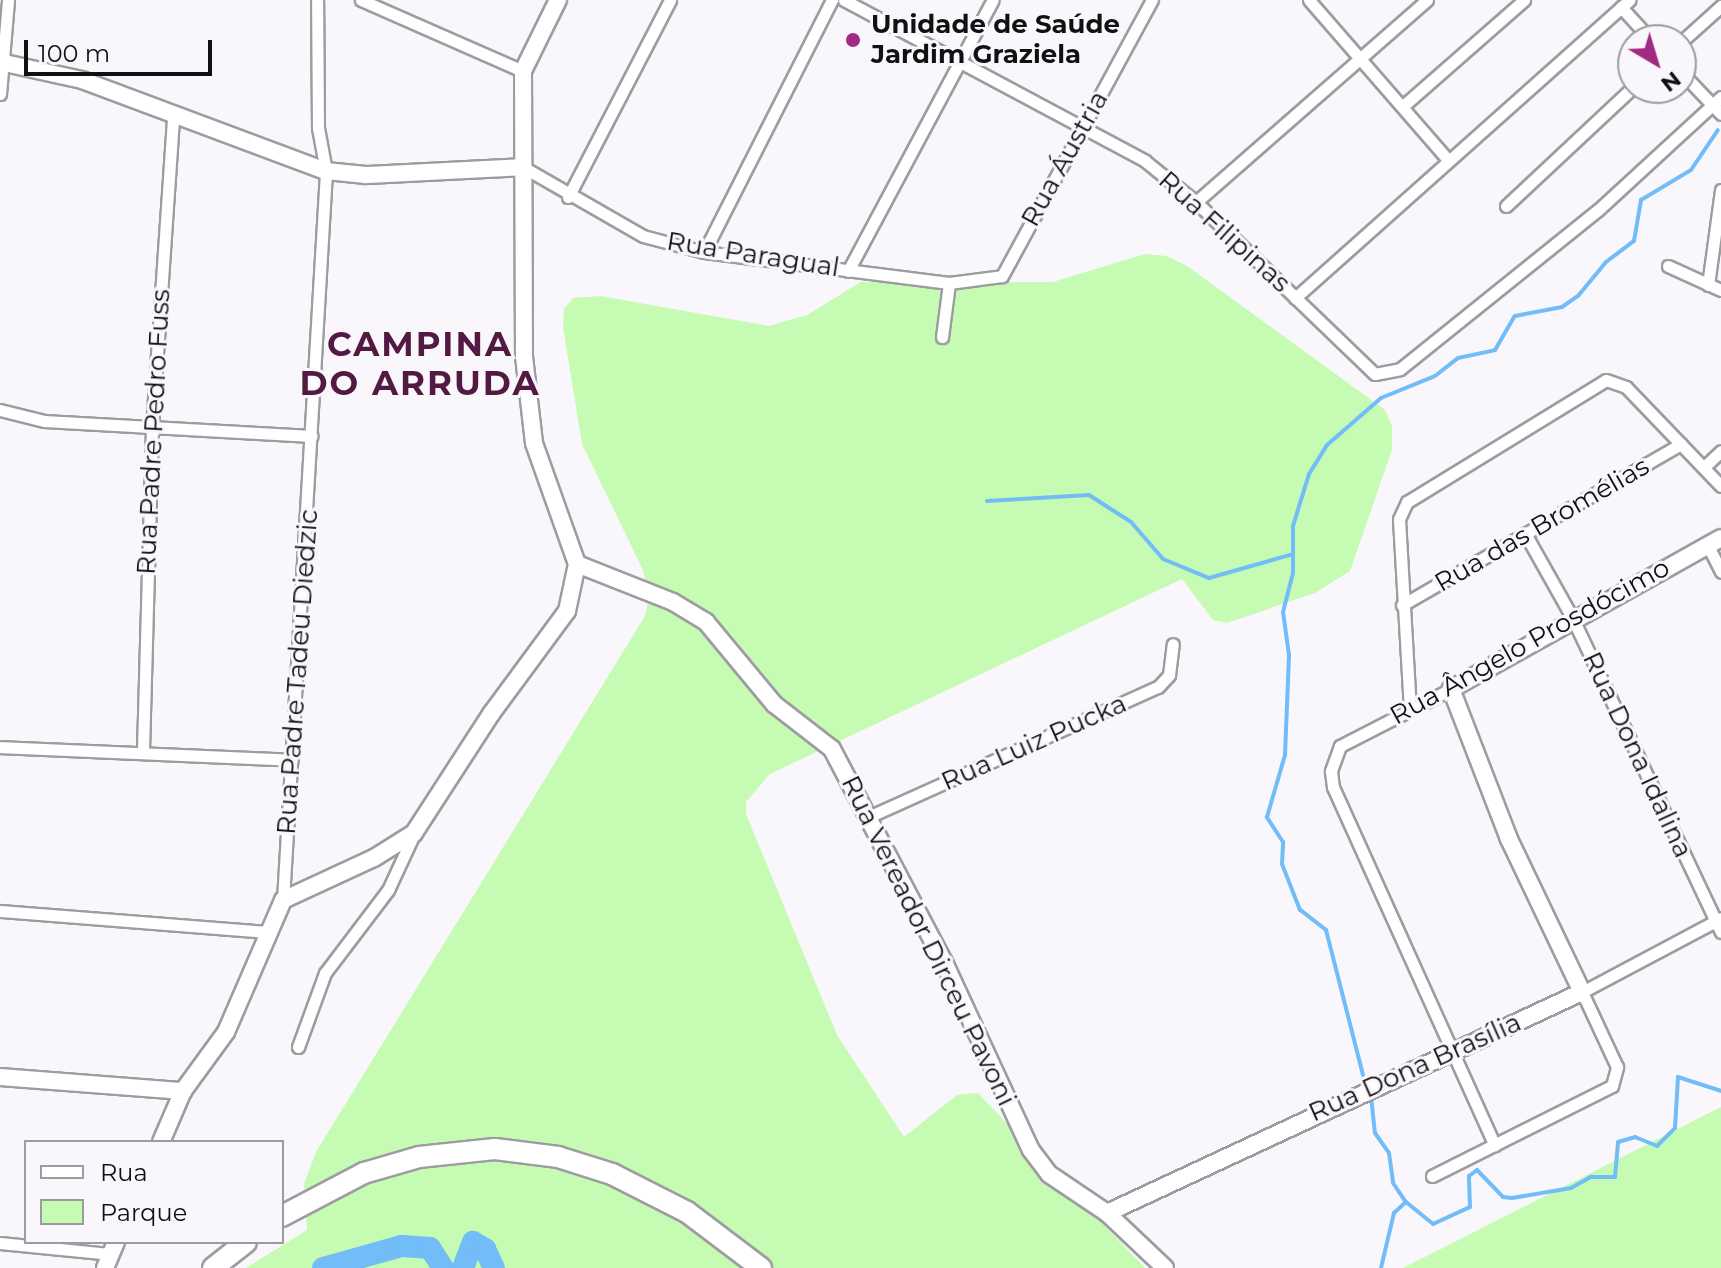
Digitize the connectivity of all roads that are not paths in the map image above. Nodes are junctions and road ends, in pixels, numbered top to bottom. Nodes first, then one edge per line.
1 (8, 0) edge
2 (317, 0) edge
3 (361, 0) edge
4 (558, 0) edge
5 (670, 0) edge
6 (832, 0) edge
7 (844, 0) edge
8 (993, 0) edge
9 (1152, 0) edge
10 (1309, 0) edge
11 (1427, 0) edge
12 (1524, 0) edge
13 (1625, 4) edge
14 (391, 6) edge
15 (1721, 6) edge
16 (1639, 24) edge
17 (1697, 28) edge
18 (1361, 58) junction
19 (962, 60) junction
20 (1, 62) edge
21 (523, 71) junction
22 (1697, 86) edge
23 (0, 94) edge
24 (1617, 102) edge
25 (1718, 105) edge
26 (1403, 106) junction
27 (173, 115) junction
28 (1083, 125) junction
29 (1448, 160) junction
30 (523, 167) junction
31 (326, 171) junction
32 (1721, 190) edge
33 (568, 197) junction
34 (1196, 202) junction
35 (1506, 206) dead end
36 (704, 252) junction
37 (1668, 266) dead end
38 (848, 271) junction
39 (1002, 276) joint
40 (949, 283) junction
41 (1708, 285) junction
42 (1721, 290) edge
43 (1295, 298) junction
44 (942, 337) dead end
45 (0, 410) edge
46 (152, 427) junction
47 (312, 436) junction
48 (1681, 444) junction
49 (1721, 451) edge
50 (1704, 467) junction
51 (1721, 486) edge
52 (1527, 537) junction
53 (1715, 542) edge
54 (577, 564) junction
55 (1721, 572) edge
56 (1402, 605) junction
57 (1573, 619) junction
58 (1173, 644) dead end
59 (1451, 689) junction
60 (1410, 710) junction
61 (0, 747) edge
62 (143, 750) junction
63 (292, 760) junction
64 (866, 818) junction
65 (414, 833) junction
66 (283, 900) junction
67 (0, 911) edge
68 (1719, 924) edge
69 (265, 932) junction
70 (1582, 992) junction
71 (298, 1047) dead end
72 (1453, 1051) junction
73 (0, 1077) edge
74 (183, 1091) junction
75 (162, 1140) edge
76 (1495, 1145) junction
77 (1432, 1176) dead end
78 (1107, 1213) junction
79 (284, 1215) edge
80 (0, 1243) edge
81 (243, 1244) edge
82 (111, 1255) edge
83 (213, 1268) edge
84 (761, 1268) edge
85 (1165, 1268) edge

1 - 20 street
2 - 31 street, Rua Padre Tadeu Diedzic
3 - 14 street
4 - 21 street
5 - 33 street
6 - 36 street
7 - 19 street, Rua Filipinas
8 - 19 street
9 - 28 street, Rua Áustria
10 - 18 street
11 - 18 street
12 - 26 street
13 - 16 street
13 - 29 street
14 - 21 street
15 - 17 street
18 - 26 street
18 - 34 street
19 - 28 street, Rua Filipinas
19 - 38 street
20 - 23 street
20 - 27 street
21 - 30 street
22 - 25 street
24 - 35 street
25 - 43 street, Rua Filipinas
26 - 29 street
27 - 31 street
27 - 46 street, Rua Padre Pedro Fuss
28 - 34 street, Rua Filipinas
28 - 39 street, Rua Áustria
29 - 43 street
30 - 31 street
30 - 33 street, Rua Paragual
30 - 54 street
31 - 47 street, Rua Padre Tadeu Diedzic
32 - 41 street
33 - 36 street, Rua Paragual
34 - 43 street, Rua Filipinas
36 - 38 street, Rua Paragual
37 - 41 street
38 - 40 street, Rua Paragual
39 - 40 street, Rua Paragual
40 - 44 street
41 - 42 street
45 - 46 street
46 - 47 street
46 - 62 street, Rua Padre Pedro Fuss
47 - 63 street, Rua Padre Tadeu Diedzic
48 - 50 street
48 - 52 street, Rua das Bromélias
48 - 56 street
49 - 50 street
50 - 51 street
52 - 56 street, Rua das Bromélias
52 - 57 street, Rua Dona Idalina
53 - 55 street
53 - 57 street, Rua Ângelo Prosdócimo
54 - 64 street, Rua Vereador Dirceu Pavoni
54 - 65 street
56 - 60 street
57 - 59 street, Rua Ângelo Prosdócimo
57 - 68 street, Rua Dona Idalina
58 - 64 street, Rua Luiz Pucka
59 - 60 street, Rua Ângelo Prosdócimo
59 - 70 street
60 - 72 street, Rua Ângelo Prosdócimo
61 - 62 street
62 - 63 street
63 - 66 street, Rua Padre Tadeu Diedzic
64 - 78 street, Rua Vereador Dirceu Pavoni
65 - 66 street
65 - 71 street
66 - 69 street, Rua Padre Tadeu Diedzic
67 - 69 street
68 - 70 street, Rua Dona Brasília
69 - 74 street, Rua Padre Tadeu Diedzic
70 - 72 street, Rua Dona Brasília
70 - 76 street
72 - 76 street
72 - 78 street, Rua Dona Brasília
73 - 74 street
74 - 75 street, Rua Padre Tadeu Diedzic
76 - 77 street
78 - 85 street, Rua Vereador Dirceu Pavoni
79 - 84 highway
80 - 82 street
81 - 83 highway

